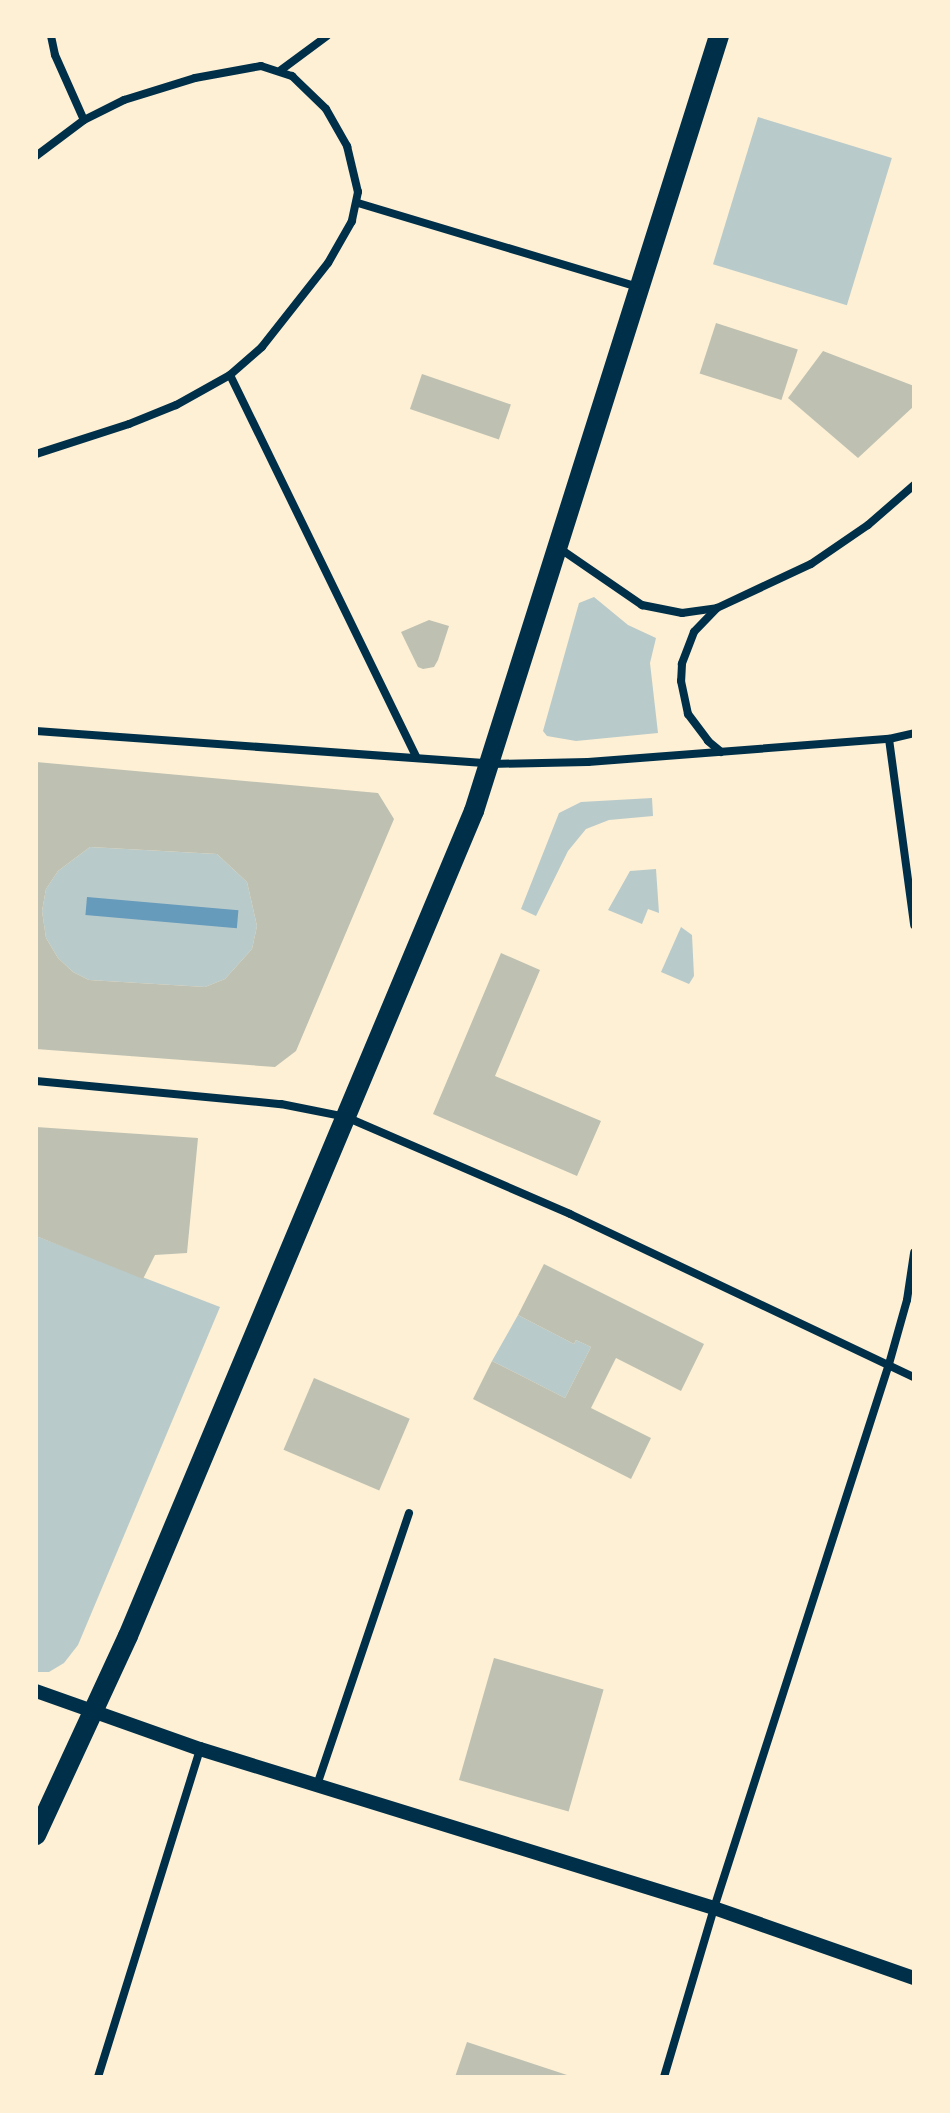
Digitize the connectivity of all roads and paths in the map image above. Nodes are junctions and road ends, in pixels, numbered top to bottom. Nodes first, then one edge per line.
1 (51, 36) edge
2 (327, 36) edge
3 (719, 36) edge
4 (281, 70) junction
5 (84, 120) junction
6 (36, 156) edge
7 (358, 203) junction
8 (638, 287) junction
9 (230, 375) junction
10 (36, 454) edge
11 (914, 485) edge
12 (557, 547) junction
13 (717, 608) junction
14 (36, 731) edge
15 (914, 733) edge
16 (889, 739) junction
17 (721, 752) junction
18 (416, 756) junction
19 (491, 764) junction
20 (914, 925) edge
21 (36, 1081) edge
22 (346, 1117) junction
23 (914, 1253) edge
24 (889, 1364) junction
25 (914, 1377) edge
26 (409, 1513) dead end
27 (36, 1691) edge
28 (94, 1710) junction
29 (200, 1749) junction
30 (317, 1785) junction
31 (36, 1835) edge
32 (714, 1908) junction
33 (914, 1978) edge
34 (98, 2077) edge
35 (664, 2077) edge

1 - 5 street
2 - 4 street
3 - 8 main road
4 - 5 street
4 - 7 street
5 - 6 street
7 - 8 street
7 - 9 street
8 - 12 main road
9 - 10 street
9 - 18 street
11 - 13 street
12 - 13 street
12 - 19 main road
13 - 17 street
14 - 18 street
15 - 16 street
16 - 17 street
16 - 20 street
17 - 19 street
18 - 19 street
19 - 22 main road
21 - 22 street
22 - 24 street
22 - 28 main road
23 - 24 street
24 - 25 street
24 - 32 street
26 - 30 street
27 - 28 street
28 - 29 street
28 - 31 main road
29 - 30 street
29 - 34 street
30 - 32 street
32 - 33 street
32 - 35 street

